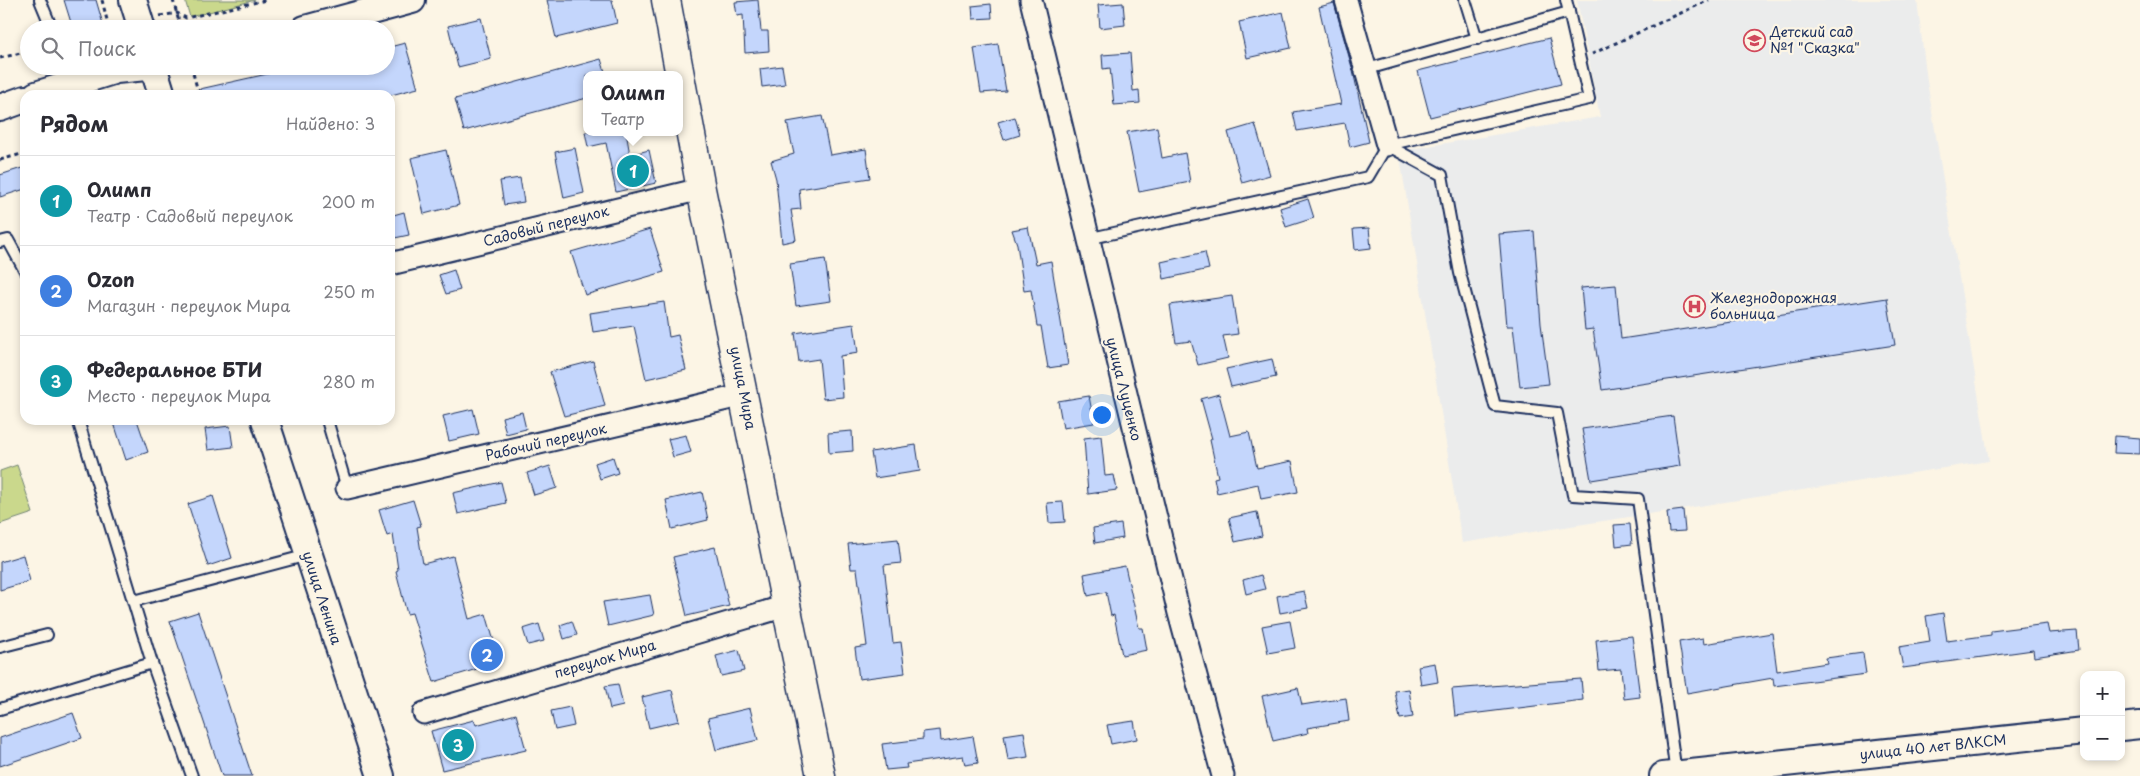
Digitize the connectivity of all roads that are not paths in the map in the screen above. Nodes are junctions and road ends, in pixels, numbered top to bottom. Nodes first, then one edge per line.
1 (40, 0) edge
2 (412, 0) edge
3 (666, 0) edge
4 (1031, 0) edge
5 (1346, 0) edge
6 (1465, 0) edge
7 (1566, 0) edge
8 (1569, 12) junction
9 (48, 20) edge
10 (338, 20) edge
11 (1477, 39) junction
12 (1364, 70) junction
13 (679, 71) edge
14 (67, 75) edge
15 (156, 75) edge
16 (44, 90) edge
17 (161, 90) edge
18 (683, 92) edge
19 (20, 101) edge
20 (0, 108) edge
21 (1387, 145) junction
22 (701, 189) junction
23 (1087, 239) junction
24 (0, 242) edge
25 (20, 262) edge
26 (395, 263) edge
27 (744, 396) junction
28 (80, 425) edge
29 (267, 425) edge
30 (329, 425) edge
31 (347, 488) joint
32 (308, 555) junction
33 (134, 601) junction
34 (786, 606) junction
35 (47, 635) dead end
36 (0, 648) edge
37 (152, 663) junction
38 (0, 709) edge
39 (424, 712) dead end
40 (2140, 725) edge
41 (2125, 727) edge
42 (2080, 731) edge
43 (1670, 775) edge
44 (192, 776) edge
45 (381, 776) edge
46 (821, 776) edge
47 (1223, 776) edge

1 - 9 lane
2 - 10 street
3 - 13 main road, улица Мира
4 - 23 street, улица Луценко
5 - 12 street
6 - 11 lane
7 - 8 lane
8 - 11 lane
8 - 21 lane
11 - 12 lane
12 - 21 street
14 - 16 street
15 - 17 street
18 - 22 main road, улица Мира
19 - 20 street
21 - 23 lane
21 - 43 lane
22 - 26 street, Садовый переулок
22 - 27 main road, улица Мира
23 - 47 street, улица Луценко
24 - 25 lane
27 - 31 street, Рабочий переулок
27 - 34 main road, улица Мира
28 - 33 lane
29 - 32 street, улица Ленина
30 - 31 lane
32 - 33 lane
32 - 45 street, улица Ленина
33 - 37 lane
34 - 39 street, переулок Мира
34 - 46 main road, улица Мира
35 - 36 lane
37 - 38 lane
37 - 44 lane
40 - 41 street
42 - 43 street, улица 40 лет ВЛКСМ

